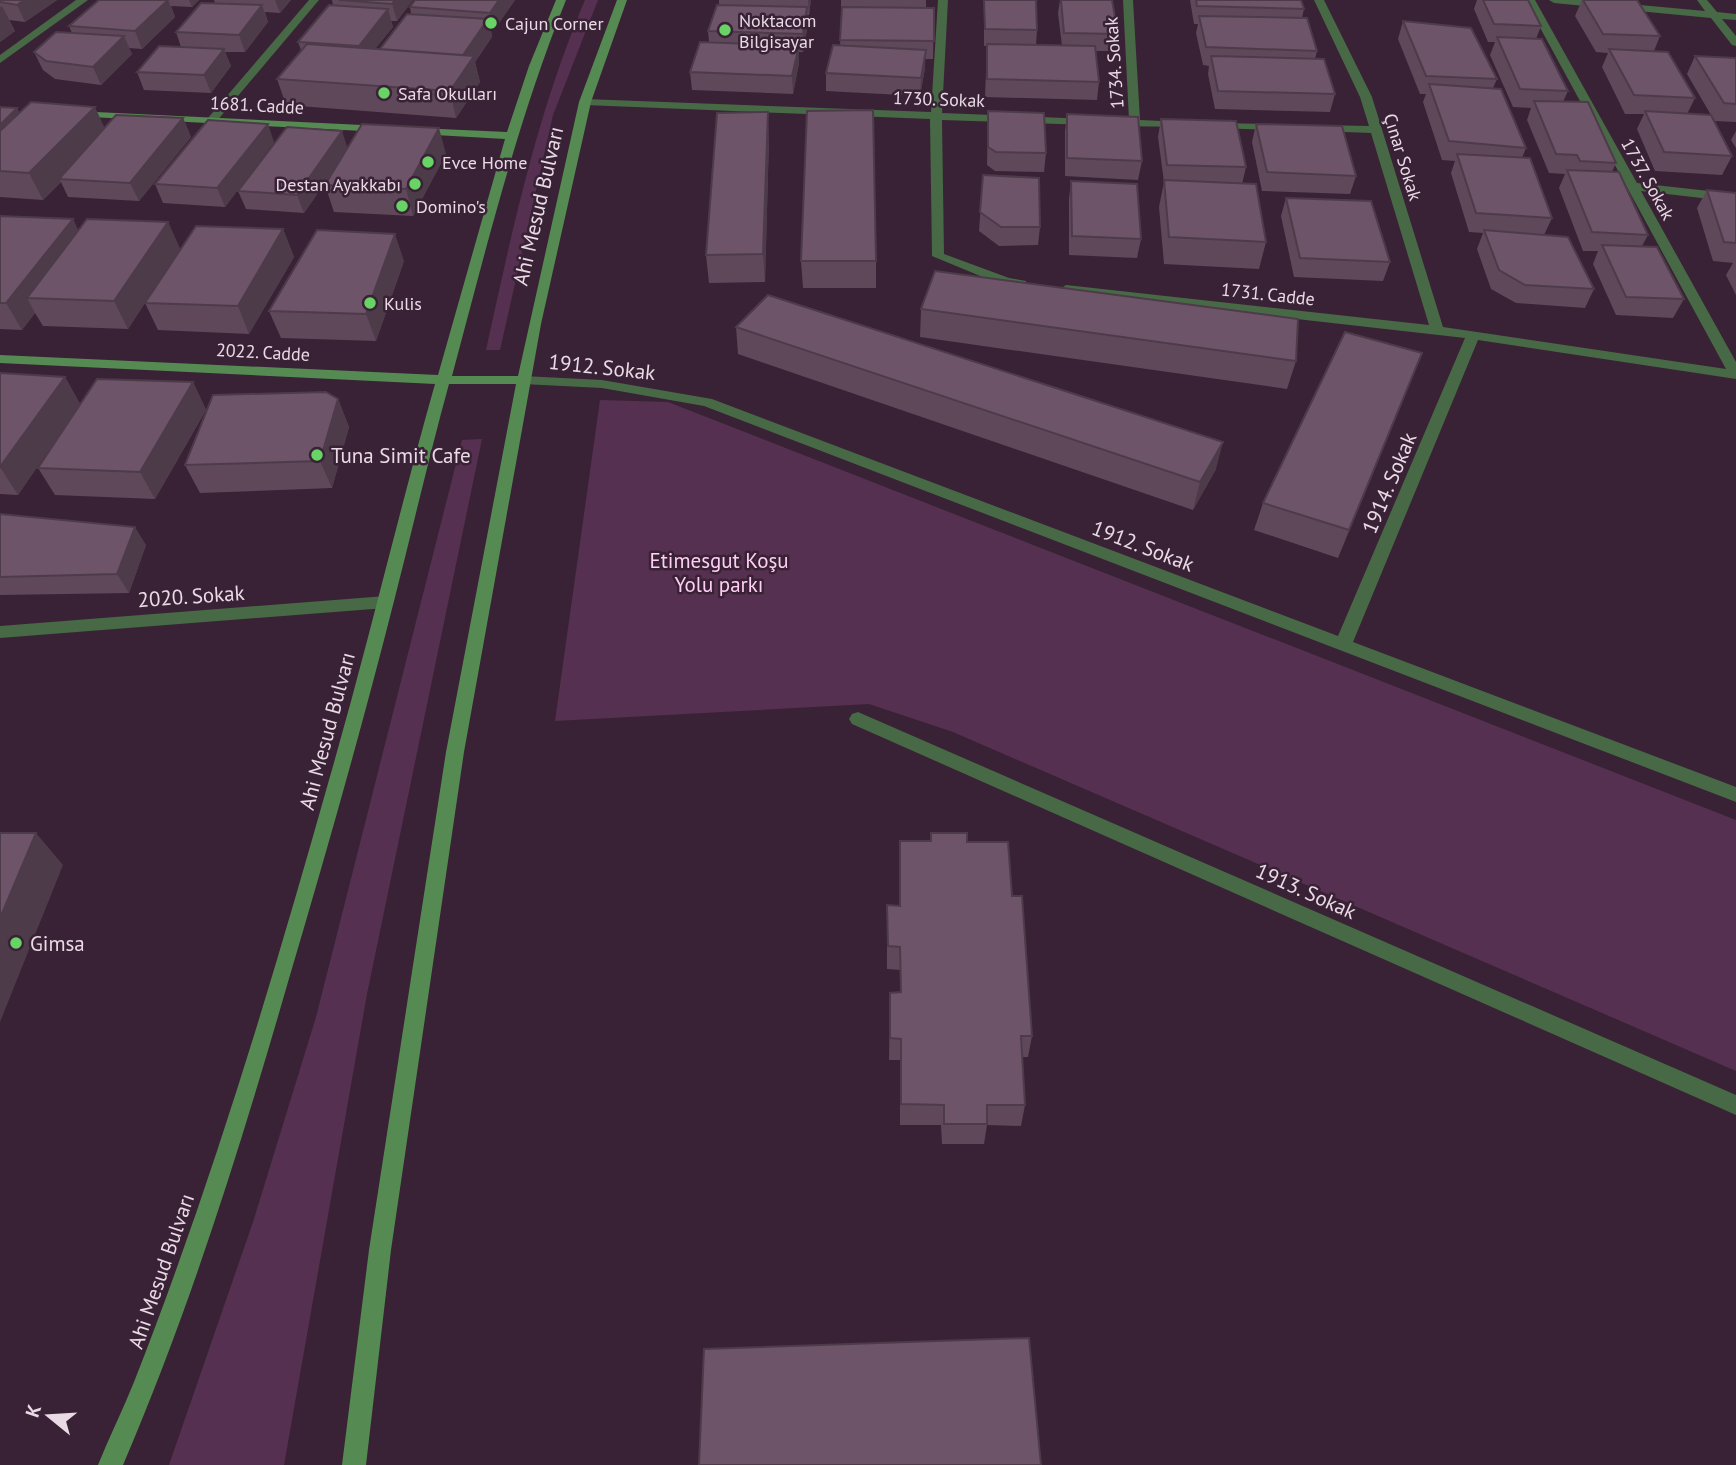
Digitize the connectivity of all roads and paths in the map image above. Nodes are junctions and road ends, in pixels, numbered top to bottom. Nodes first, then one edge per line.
1 (83, 0) edge
2 (314, 0) edge
3 (561, 0) edge
4 (622, 0) edge
5 (943, 0) edge
6 (1128, 0) edge
7 (1319, 0) edge
8 (1530, 0) edge
9 (1554, 0) edge
10 (1702, 0) edge
11 (1716, 15) junction
12 (1736, 17) edge
13 (1736, 43) edge
14 (0, 60) edge
15 (585, 102) junction
16 (66, 113) edge
17 (936, 117) junction
18 (212, 120) junction
19 (1095, 122) edge
20 (1109, 123) edge
21 (1135, 124) junction
22 (1296, 128) edge
23 (1309, 128) edge
24 (1376, 130) junction
25 (512, 136) junction
26 (1633, 186) junction
27 (1736, 198) edge
28 (1437, 330) junction
29 (1473, 336) junction
30 (0, 359) edge
31 (1736, 374) edge
32 (443, 380) junction
33 (523, 380) junction
34 (386, 602) junction
35 (0, 632) edge
36 (1343, 645) junction
37 (858, 719) dead end
38 (1736, 795) edge
39 (1736, 1105) edge
40 (110, 1465) edge
41 (354, 1465) edge

1 - 14 street
2 - 18 street
3 - 25 main road, Ahi Mesud Bulvarı
4 - 15 main road, Ahi Mesud Bulvarı
5 - 17 street
6 - 21 street, 1734. Sokak
7 - 24 street, Çınar Sokak
8 - 26 street, 1737. Sokak
9 - 11 street
10 - 11 street
11 - 12 street
11 - 13 street
15 - 17 street, 1730. Sokak
15 - 33 main road, Ahi Mesud Bulvarı
16 - 18 main road, 1681. Cadde
17 - 19 street, 1730. Sokak
17 - 28 street, 1731. Cadde
18 - 25 main road, 1681. Cadde
20 - 21 street
21 - 22 street
23 - 24 street
24 - 28 street, Çınar Sokak
25 - 32 main road, Ahi Mesud Bulvarı
26 - 27 street
26 - 31 street, 1737. Sokak
28 - 29 street, 1731. Cadde
29 - 31 street, 1731. Cadde
29 - 36 street, 1914. Sokak
30 - 32 main road, 2022. Cadde
32 - 33 main road, 2022. Cadde
32 - 34 main road, Ahi Mesud Bulvarı
33 - 36 street, 1912. Sokak
33 - 41 main road, Ahi Mesud Bulvarı
34 - 35 street, 2020. Sokak
34 - 40 main road, Ahi Mesud Bulvarı
36 - 38 street, 1912. Sokak
37 - 39 street, 1913. Sokak

